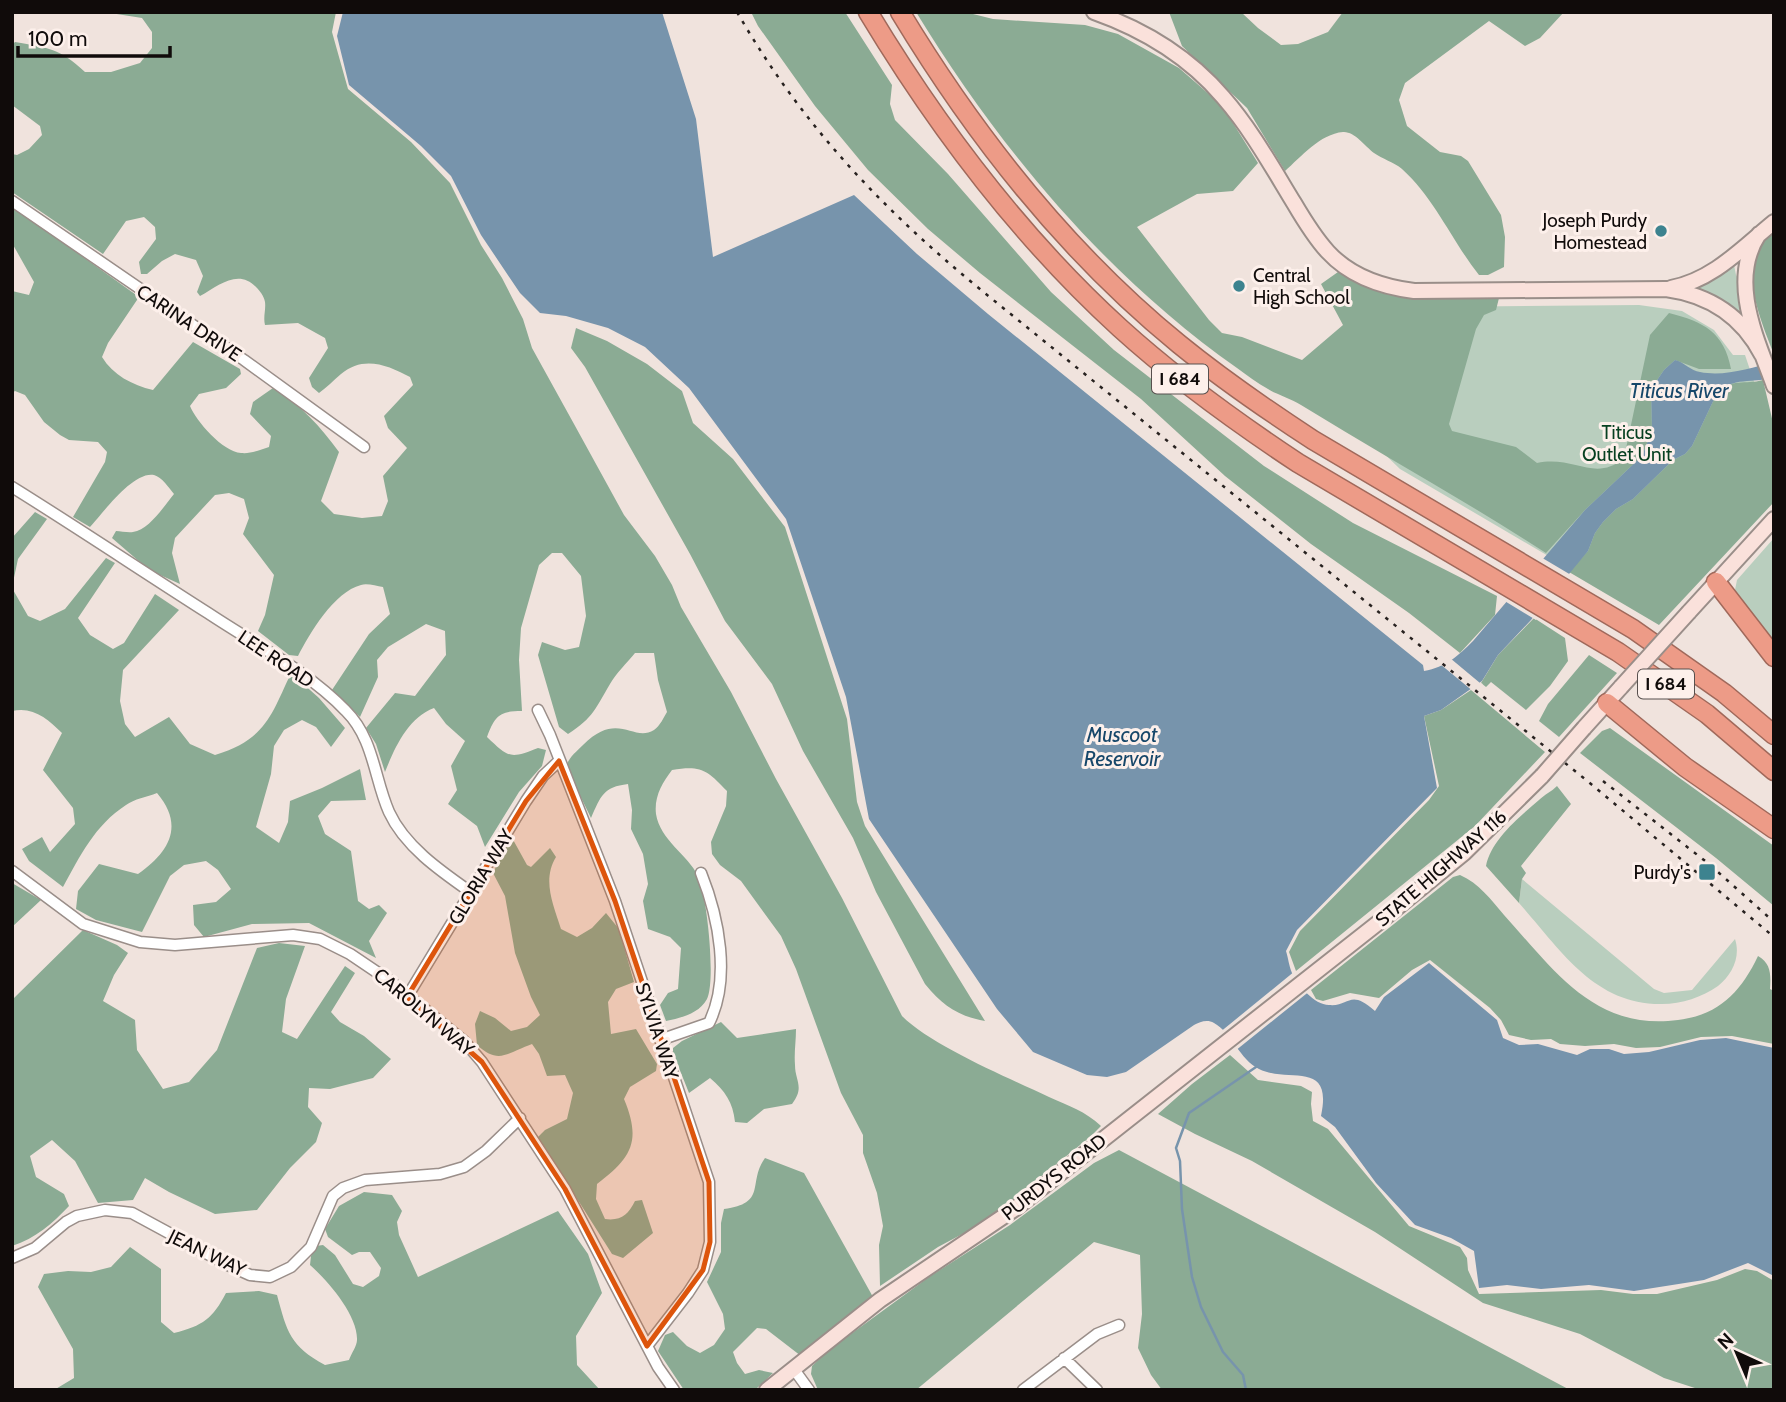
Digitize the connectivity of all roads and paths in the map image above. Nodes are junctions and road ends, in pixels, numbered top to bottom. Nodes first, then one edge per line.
1 (867, 12) edge
2 (900, 12) edge
3 (1094, 12) edge
4 (12, 201) edge
5 (1774, 222) edge
6 (1759, 234) junction
7 (1666, 289) junction
8 (1762, 355) junction
9 (1774, 386) edge
10 (365, 447) dead end
11 (12, 487) edge
12 (1774, 519) edge
13 (1716, 582) junction
14 (1774, 657) edge
15 (1607, 704) junction
16 (538, 710) dead end
17 (1774, 735) edge
18 (559, 761) junction
19 (1774, 771) edge
20 (1774, 829) edge
21 (12, 871) edge
22 (701, 873) dead end
23 (472, 893) junction
24 (1336, 956) joint
25 (408, 997) junction
26 (660, 1040) junction
27 (520, 1118) junction
28 (12, 1258) edge
29 (1119, 1325) dead end
30 (647, 1346) junction
31 (1064, 1358) junction
32 (793, 1367) junction
33 (674, 1390) edge
34 (767, 1390) edge
35 (809, 1390) edge
36 (1023, 1390) edge
37 (1097, 1390) edge

1 - 19 highway, I 684
2 - 17 highway, I 684
3 - 7 main road
4 - 10 street, CARINA DRIVE
5 - 6 main road
6 - 7 main road
6 - 8 main road
7 - 8 main road
8 - 9 main road
11 - 23 street, LEE ROAD
12 - 13 main road
13 - 14 highway
13 - 15 main road, STATE HIGHWAY 116, bridge
15 - 20 highway
15 - 24 main road, STATE HIGHWAY 116, bridge
16 - 18 street, SYLVIA WAY
18 - 23 street, GLORIA WAY
18 - 26 street, SYLVIA WAY
21 - 25 street, CAROLYN WAY
22 - 26 street
23 - 25 street, GLORIA WAY
24 - 32 main road, PURDYS ROAD
25 - 27 street, CAROLYN WAY
26 - 30 street, SYLVIA WAY
27 - 28 street, JEAN WAY
27 - 30 street, CAROLYN WAY
29 - 31 street
30 - 33 street, CAROLYN WAY
31 - 36 street
31 - 37 street
32 - 34 main road, PURDYS ROAD
32 - 35 street

